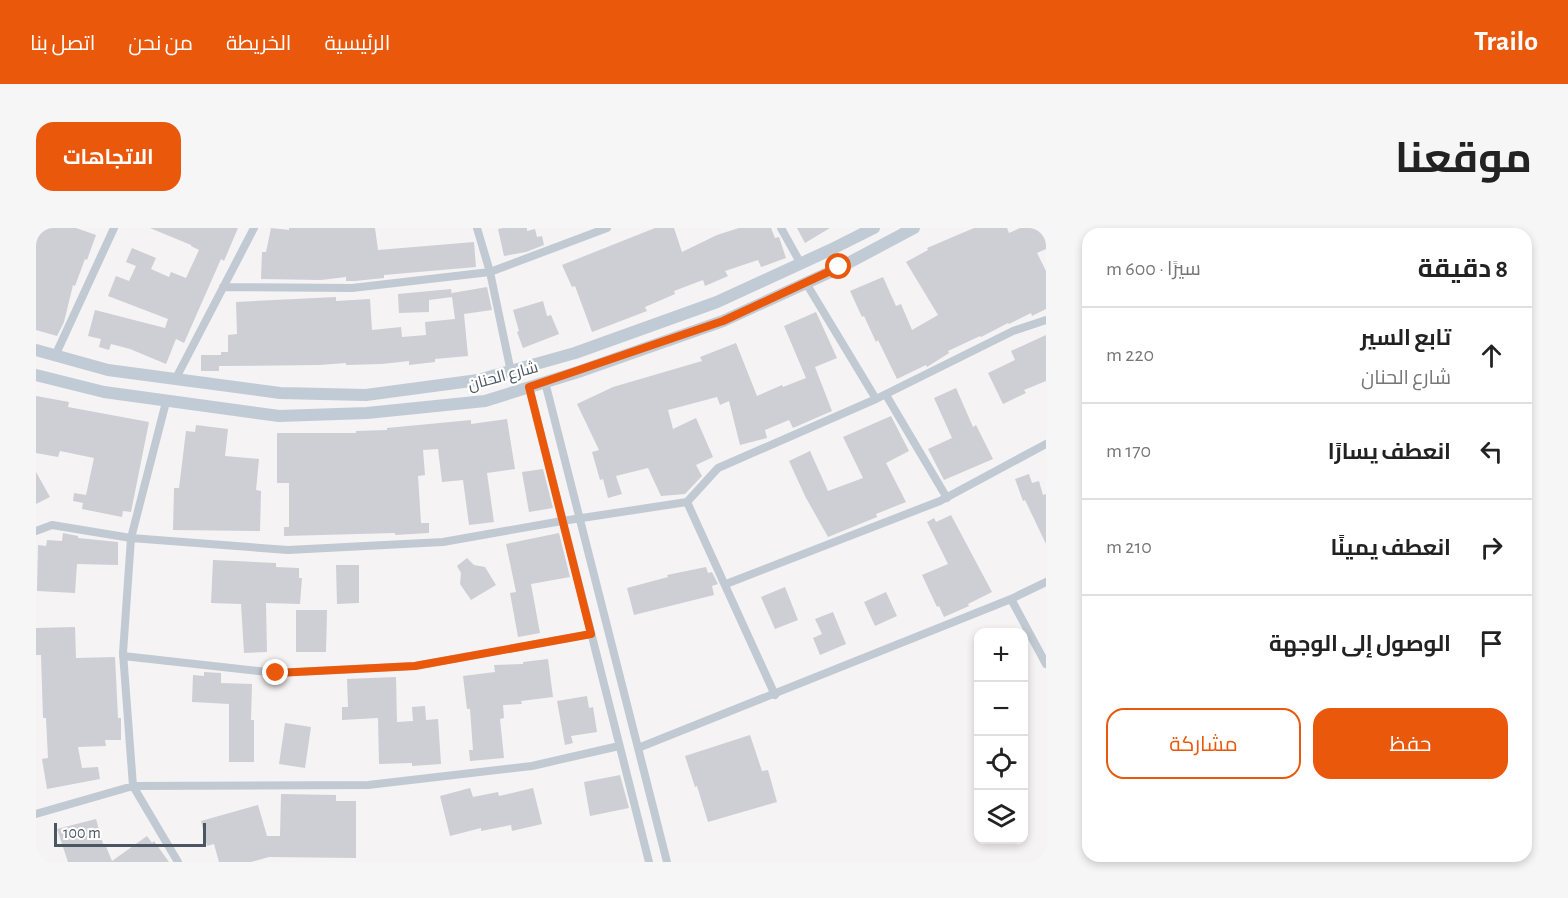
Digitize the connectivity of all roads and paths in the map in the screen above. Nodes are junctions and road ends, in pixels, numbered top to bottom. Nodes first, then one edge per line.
1 (114, 228) edge
2 (254, 228) edge
3 (477, 228) edge
4 (607, 228) edge
5 (781, 228) edge
6 (874, 228) edge
7 (914, 228) edge
8 (801, 264) junction
9 (490, 272) junction
10 (806, 283) junction
11 (223, 287) junction
12 (1046, 320) edge
13 (36, 350) edge
14 (55, 356) junction
15 (511, 372) junction
16 (36, 375) edge
17 (175, 380) junction
18 (545, 382) junction
19 (529, 387) junction
20 (886, 394) junction
21 (876, 399) junction
22 (166, 402) junction
23 (1046, 444) edge
24 (947, 498) junction
25 (687, 502) junction
26 (580, 518) junction
27 (562, 520) junction
28 (36, 531) edge
29 (131, 538) junction
30 (1046, 582) edge
31 (726, 584) junction
32 (1011, 599) junction
33 (591, 634) junction
34 (123, 656) junction
35 (1046, 664) edge
36 (775, 695) junction
37 (619, 746) junction
38 (638, 748) junction
39 (133, 786) junction
40 (36, 814) edge
41 (178, 862) edge
42 (649, 862) edge
43 (667, 862) edge

1 - 14 street
2 - 11 street
3 - 9 street
4 - 9 street
5 - 8 street
6 - 8 main road, شارع الحنان
7 - 10 main road, شارع الحنان
8 - 15 main road, شارع الحنان
9 - 11 street
9 - 15 street
10 - 18 main road, شارع الحنان
10 - 21 street
11 - 17 street
12 - 20 street
13 - 14 main road, شارع الحنان
14 - 17 main road, شارع الحنان
15 - 17 main road, شارع الحنان
16 - 22 main road, شارع الحنان
18 - 19 main road, شارع الحنان
18 - 26 street
19 - 22 main road, شارع الحنان
19 - 27 street
20 - 21 street
20 - 24 street
21 - 25 street
22 - 29 street
23 - 24 street
24 - 31 street
25 - 26 street
25 - 31 street
26 - 27 street
26 - 38 street
27 - 29 street
27 - 33 street
28 - 29 street
29 - 34 street
30 - 32 street
31 - 36 street
32 - 35 street
32 - 36 street
33 - 34 street
33 - 37 street
34 - 39 street
36 - 38 street
37 - 39 street
37 - 42 street
38 - 43 street
39 - 40 street
39 - 41 street

